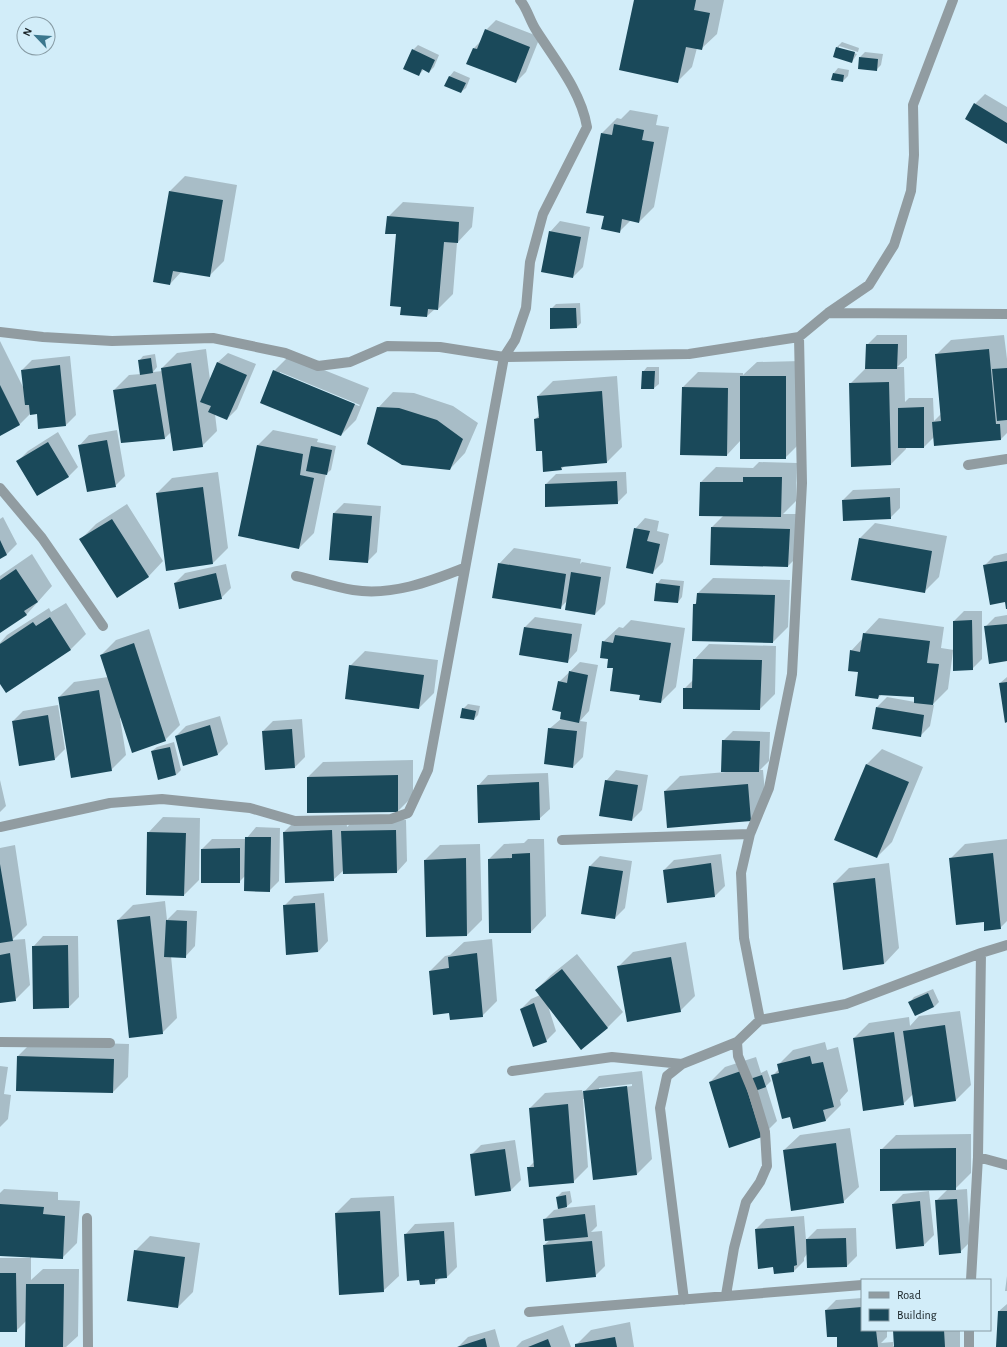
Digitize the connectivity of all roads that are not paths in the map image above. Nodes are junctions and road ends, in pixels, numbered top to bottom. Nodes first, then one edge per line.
1 (520, 0) edge
2 (953, 0) edge
3 (828, 313) junction
4 (1007, 314) edge
5 (0, 332) edge
6 (799, 336) junction
7 (504, 357) junction
8 (1007, 460) edge
9 (968, 465) dead end
10 (0, 488) edge
11 (464, 568) junction
12 (296, 576) dead end
13 (103, 626) dead end
14 (0, 827) edge
15 (750, 834) junction
16 (562, 840) dead end
17 (1007, 945) edge
18 (981, 952) junction
19 (760, 1020) junction
20 (0, 1042) edge
21 (737, 1042) junction
22 (110, 1043) dead end
23 (682, 1064) junction
24 (512, 1071) dead end
25 (978, 1158) junction
26 (1007, 1165) edge
27 (87, 1218) dead end
28 (971, 1279) edge
29 (861, 1285) edge
30 (726, 1295) junction
31 (684, 1300) junction
32 (529, 1312) dead end
33 (969, 1331) edge
34 (88, 1347) edge
35 (969, 1347) edge

1 - 7 street
2 - 3 street
3 - 4 street
3 - 6 street
5 - 7 street
6 - 7 street
6 - 15 street
7 - 11 street
8 - 9 street
10 - 13 street
11 - 12 street
11 - 14 street
15 - 16 street
15 - 19 street
17 - 18 street
18 - 19 street
18 - 25 street
19 - 21 street
20 - 22 street
21 - 23 street
21 - 30 street
23 - 24 street
23 - 31 street
25 - 26 street
25 - 28 street
27 - 34 street
29 - 30 street
30 - 31 street
31 - 32 street
33 - 35 street

